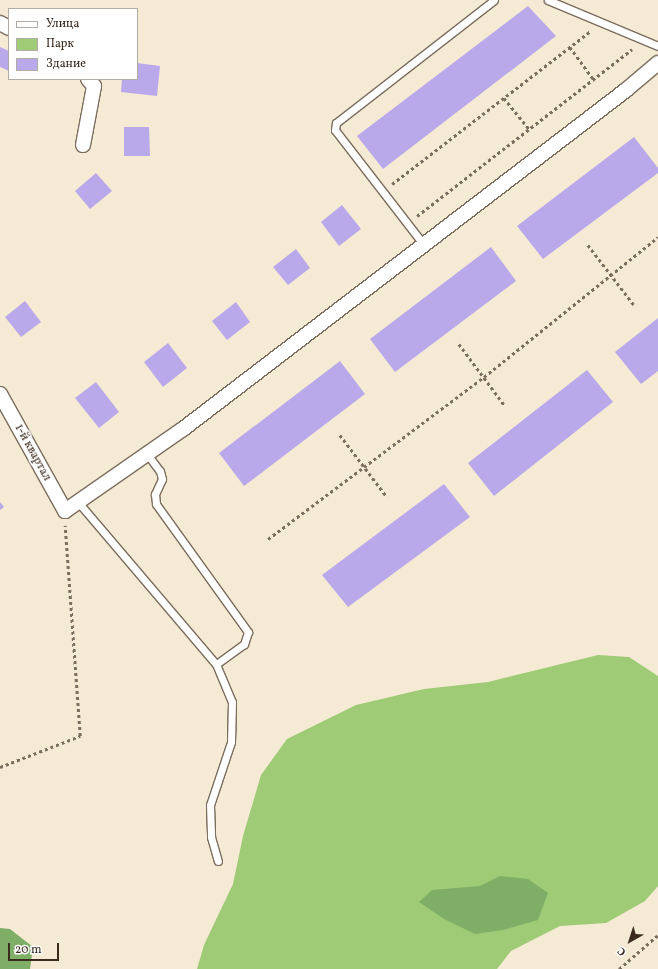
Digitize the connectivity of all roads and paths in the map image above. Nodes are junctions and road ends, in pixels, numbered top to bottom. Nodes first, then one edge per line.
1 (494, 0) edge
2 (548, 0) edge
3 (602, 22) junction
4 (644, 40) junction
5 (658, 46) edge
6 (570, 47) junction
7 (658, 63) edge
8 (593, 79) junction
9 (89, 80) edge
10 (504, 98) junction
11 (529, 129) junction
12 (83, 144) dead end
13 (383, 191) junction
14 (407, 224) junction
15 (658, 236) edge
16 (424, 245) junction
17 (588, 245) dead end
18 (611, 274) junction
19 (634, 305) dead end
20 (459, 344) dead end
21 (484, 376) junction
22 (0, 394) edge
23 (505, 406) dead end
24 (340, 435) dead end
25 (147, 454) junction
26 (364, 467) junction
27 (387, 497) dead end
28 (78, 502) junction
29 (64, 512) junction
30 (268, 540) dead end
31 (216, 664) junction
32 (0, 767) edge
33 (218, 861) dead end
34 (658, 935) edge
35 (619, 969) edge

1 - 13 lane
2 - 3 lane
3 - 4 lane
3 - 6 path
4 - 5 lane
4 - 8 path
6 - 8 path
6 - 10 path
7 - 16 street
8 - 11 path
9 - 12 street
10 - 11 path
10 - 13 path
11 - 14 path
13 - 14 lane
14 - 16 lane
15 - 18 path
16 - 25 street
17 - 18 path
18 - 19 path
18 - 21 path
20 - 21 path
21 - 23 path
21 - 26 path
22 - 29 street, 1-й квартал
24 - 26 path
25 - 28 street
25 - 31 lane
26 - 27 path
26 - 30 path
28 - 29 street
28 - 31 lane
29 - 32 path
31 - 33 lane
34 - 35 path

